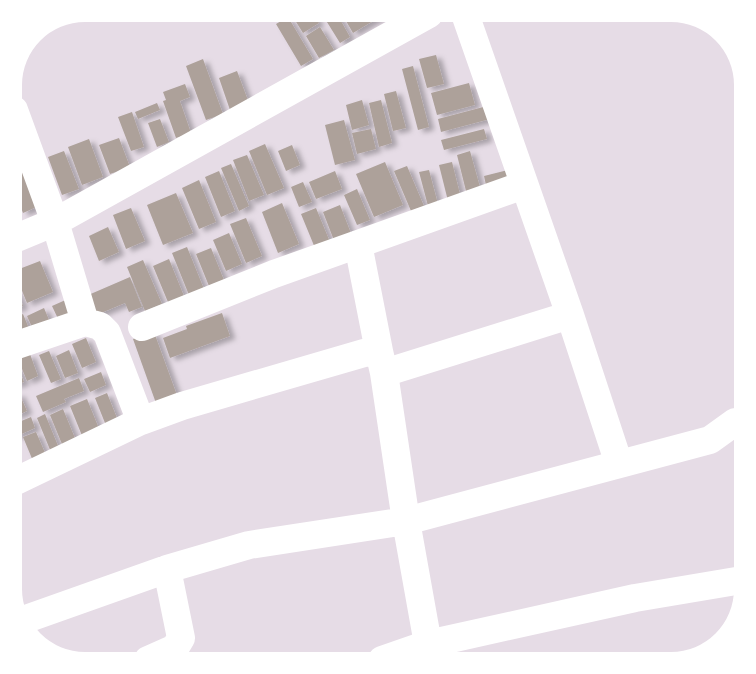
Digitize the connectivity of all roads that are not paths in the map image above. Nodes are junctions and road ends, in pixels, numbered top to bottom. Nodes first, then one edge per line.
1 (415, 22) edge
2 (468, 22) edge
3 (23, 135) edge
4 (524, 185) junction
5 (55, 222) junction
6 (23, 235) edge
7 (358, 244) junction
8 (570, 314) junction
9 (85, 322) junction
10 (142, 326) dead end
11 (23, 343) edge
12 (381, 362) junction
13 (138, 414) dead end
14 (734, 423) edge
15 (619, 464) junction
16 (23, 478) edge
17 (406, 521) junction
18 (167, 569) junction
19 (734, 581) edge
20 (30, 618) edge
21 (166, 652) edge
22 (430, 652) edge

1 - 5 street
2 - 4 street
3 - 5 street
4 - 7 street
4 - 8 street
5 - 6 street
5 - 9 street
7 - 10 street
7 - 12 street
8 - 12 street
8 - 15 street
9 - 11 street
9 - 13 street
12 - 16 street
12 - 17 street
14 - 15 street
15 - 17 street
17 - 18 street
17 - 22 street
18 - 20 street
18 - 21 street
19 - 22 street

